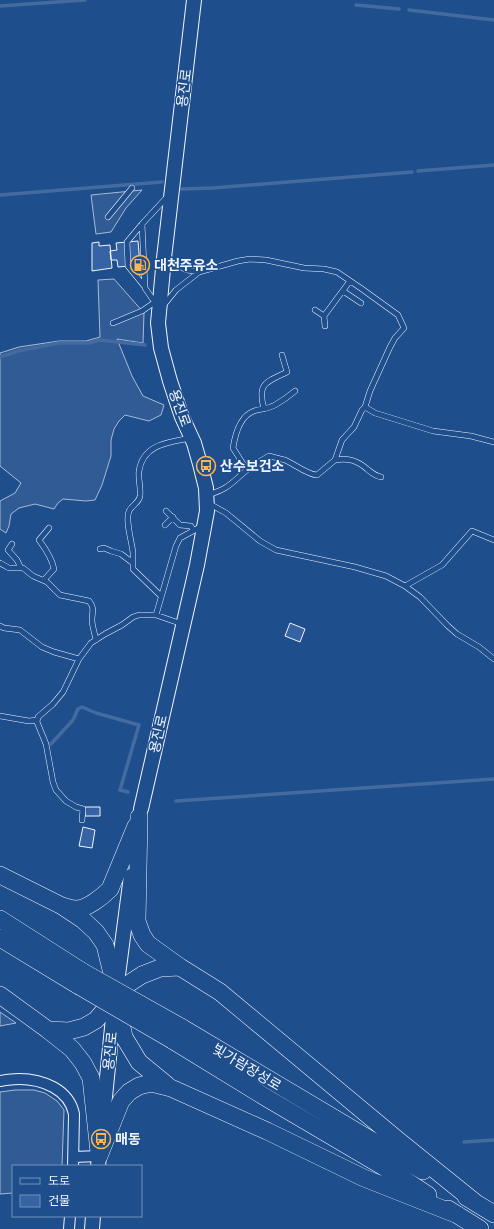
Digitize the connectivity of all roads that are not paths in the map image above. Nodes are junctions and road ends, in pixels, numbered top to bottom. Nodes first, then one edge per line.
1 (194, 0) edge
2 (132, 188) dead end
3 (172, 190) junction
4 (108, 217) dead end
5 (142, 224) junction
6 (164, 258) junction
7 (199, 272) junction
8 (350, 281) junction
9 (145, 288) junction
10 (343, 291) junction
11 (361, 303) dead end
12 (157, 306) junction
13 (315, 310) dead end
14 (324, 316) junction
15 (112, 323) dead end
16 (325, 326) dead end
17 (282, 355) dead end
18 (295, 391) dead end
19 (365, 407) junction
20 (264, 409) junction
21 (192, 438) junction
22 (494, 442) edge
23 (335, 460) junction
24 (247, 470) junction
25 (381, 477) dead end
26 (207, 499) junction
27 (166, 511) dead end
28 (173, 517) junction
29 (165, 525) dead end
30 (49, 528) dead end
31 (199, 528) junction
32 (494, 540) edge
33 (12, 544) dead end
34 (100, 549) dead end
35 (0, 563) edge
36 (133, 563) junction
37 (21, 568) junction
38 (44, 580) junction
39 (405, 586) junction
40 (161, 596) junction
41 (156, 615) junction
42 (183, 624) junction
43 (0, 626) edge
44 (96, 640) junction
45 (79, 659) junction
46 (494, 659) edge
47 (0, 716) edge
48 (37, 720) junction
49 (140, 813) junction
50 (82, 820) dead end
51 (0, 876) edge
52 (62, 906) junction
53 (0, 919) edge
54 (0, 938) edge
55 (180, 967) junction
56 (81, 979) junction
57 (116, 994) junction
58 (0, 995) edge
59 (48, 1030) junction
60 (176, 1034) junction
61 (0, 1081) edge
62 (171, 1088) junction
63 (73, 1161) edge
64 (99, 1161) edge
65 (476, 1203) junction
66 (494, 1214) edge
67 (458, 1215) junction
68 (70, 1217) edge
69 (93, 1217) edge
70 (69, 1229) edge
71 (92, 1229) edge
72 (480, 1229) edge

1 - 3 main road, 용진로
2 - 4 lane
3 - 5 lane
3 - 6 main road, 용진로
5 - 9 lane
5 - 9 lane
6 - 7 lane
6 - 12 main road, 용진로
7 - 8 lane
7 - 12 lane
8 - 10 lane
8 - 19 lane
9 - 12 lane
10 - 11 lane
10 - 14 lane
12 - 15 lane
12 - 21 main road, 용진로
13 - 14 lane
14 - 16 lane
17 - 20 lane
18 - 20 lane
19 - 22 lane
19 - 23 lane
20 - 24 lane
21 - 26 main road, 용진로
21 - 36 lane
23 - 24 lane
23 - 25 lane
24 - 26 lane
26 - 31 main road, 용진로
26 - 39 lane
27 - 28 lane
28 - 29 lane
28 - 31 lane
30 - 38 lane
31 - 40 lane
31 - 42 main road, 용진로
32 - 39 lane
33 - 37 lane
34 - 36 lane
35 - 37 lane
36 - 40 lane
37 - 38 lane
38 - 44 lane
39 - 46 lane
40 - 41 lane
41 - 42 lane
41 - 44 lane
42 - 49 main road, 용진로
43 - 45 lane
44 - 45 lane
45 - 48 lane
47 - 48 lane
48 - 50 lane
49 - 52 highway
49 - 55 highway
49 - 57 main road, 용진로
51 - 52 highway
52 - 57 highway
53 - 56 highway, 빛가람장성로
54 - 56 highway, 빛가람장성로
55 - 57 highway
55 - 65 highway
56 - 60 highway, 빛가람장성로, bridge
57 - 59 highway
57 - 62 highway
57 - 64 main road, 용진로
58 - 59 highway
59 - 64 highway
60 - 65 highway, 빛가람장성로
60 - 67 highway, 빛가람장성로
61 - 63 street
62 - 64 highway
62 - 67 highway
63 - 64 street
65 - 66 highway, 빛가람장성로
67 - 72 highway, 빛가람장성로
68 - 70 street
69 - 71 main road

